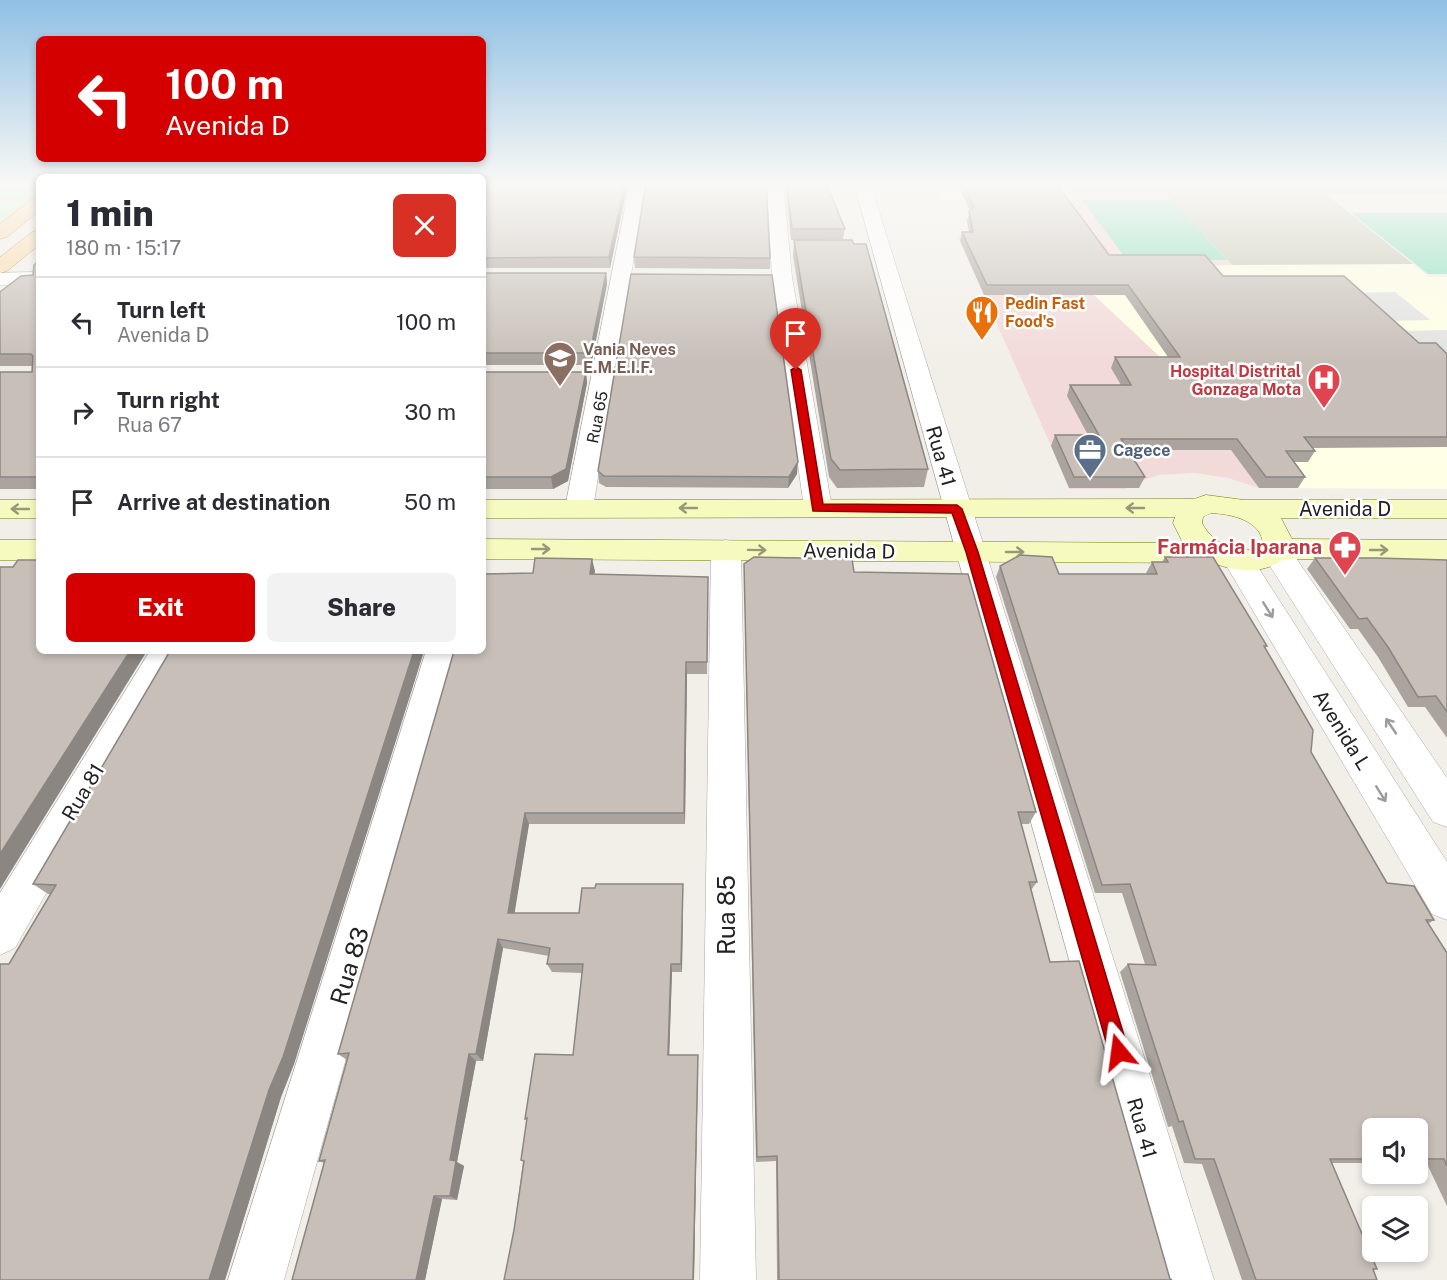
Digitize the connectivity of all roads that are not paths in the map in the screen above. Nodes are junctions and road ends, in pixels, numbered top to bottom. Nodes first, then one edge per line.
1 (31, 243) edge
2 (627, 243) edge
3 (790, 243) edge
4 (869, 243) edge
5 (0, 267) edge
6 (759, 277) edge
7 (782, 277) junction
8 (36, 278) edge
9 (0, 279) edge
10 (579, 508) junction
11 (818, 508) junction
12 (1194, 508) junction
13 (0, 509) edge
14 (36, 509) edge
15 (486, 509) edge
16 (957, 509) junction
17 (1242, 509) junction
18 (1447, 509) edge
19 (486, 549) edge
20 (0, 550) edge
21 (36, 550) edge
22 (726, 550) junction
23 (1447, 550) edge
24 (1277, 551) junction
25 (972, 552) junction
26 (1226, 556) junction
27 (165, 654) edge
28 (442, 654) edge
29 (1447, 810) edge
30 (1447, 900) edge
31 (0, 933) edge
32 (256, 1280) edge
33 (728, 1280) edge
34 (1186, 1280) edge

1 - 5 main road
2 - 10 street, Rua 65
3 - 7 street
4 - 16 street, Rua 41
6 - 7 street
7 - 11 street
8 - 9 street
11 -> 10 main road
10 - 15 main road
11 - 16 main road
12 -> 16 main road
12 - 17 main road
12 - 26 main road
14 -> 13 main road
16 - 25 street, Rua 41
17 - 18 main road, Avenida D
17 - 24 main road
19 -> 22 main road, Avenida D
20 - 21 main road
22 -> 25 main road, Avenida D
22 - 33 street, Rua 85
24 -> 23 main road, Avenida D
24 - 26 main road, Avenida D
29 -> 24 street
25 -> 26 main road, Avenida D
25 - 34 street, Rua 41
26 -> 30 street, Avenida L
27 - 31 street, Rua 81
28 - 32 street, Rua 83

